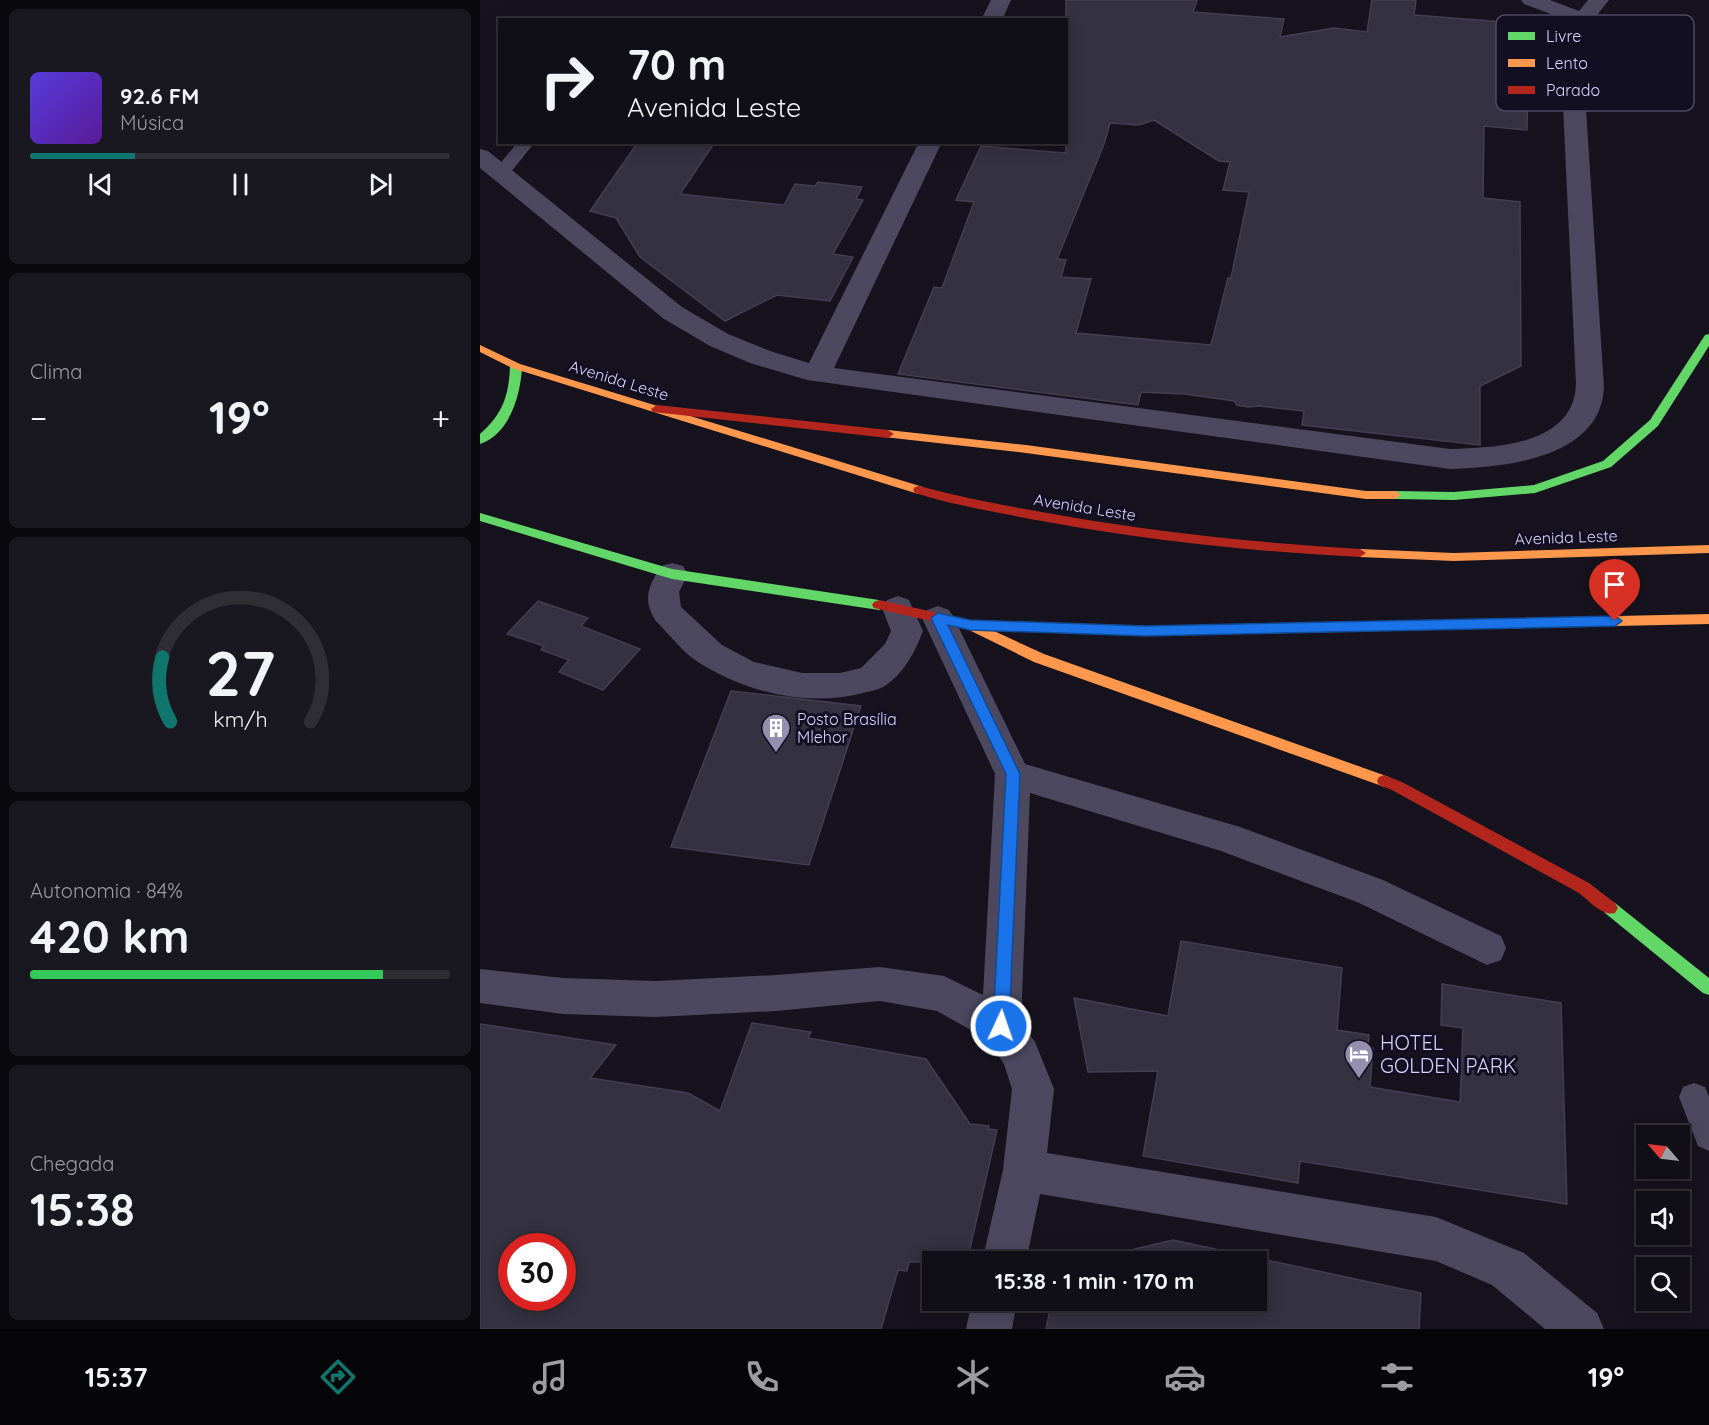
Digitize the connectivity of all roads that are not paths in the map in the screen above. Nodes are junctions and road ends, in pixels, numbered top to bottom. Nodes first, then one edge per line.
1 (1001, 0) edge
2 (1531, 0) edge
3 (1591, 9) edge
4 (992, 18) edge
5 (1575, 111) edge
6 (524, 144) edge
7 (930, 144) edge
8 (488, 166) edge
9 (1709, 338) edge
10 (480, 348) edge
11 (516, 366) junction
12 (817, 374) junction
13 (657, 409) junction
14 (480, 440) edge
15 (480, 517) edge
16 (1709, 549) edge
17 (672, 574) junction
18 (898, 608) junction
19 (1709, 619) edge
20 (954, 621) junction
21 (1013, 774) junction
22 (1487, 948) dead end
23 (480, 986) edge
24 (1709, 988) edge
25 (1001, 1026) junction
26 (1694, 1097) dead end
27 (1709, 1136) edge
28 (1024, 1170) junction
29 (1006, 1251) edge
30 (993, 1311) edge
31 (989, 1329) edge
32 (1581, 1329) edge

1 - 4 street
2 - 3 street
5 - 12 street
6 - 8 lane
7 - 12 street
8 - 12 street
9 - 13 main road
10 - 11 main road, Avenida Leste
11 - 13 main road, Avenida Leste
11 - 14 main road
13 - 16 main road, Avenida Leste
15 - 17 main road
17 - 18 main road
17 - 18 street
18 - 20 main road
19 - 20 main road
20 - 21 street
20 - 24 main road
21 - 22 street
21 - 25 street
23 - 25 street
25 - 28 street
26 - 27 lane
28 - 29 street
28 - 32 street
30 - 31 street

